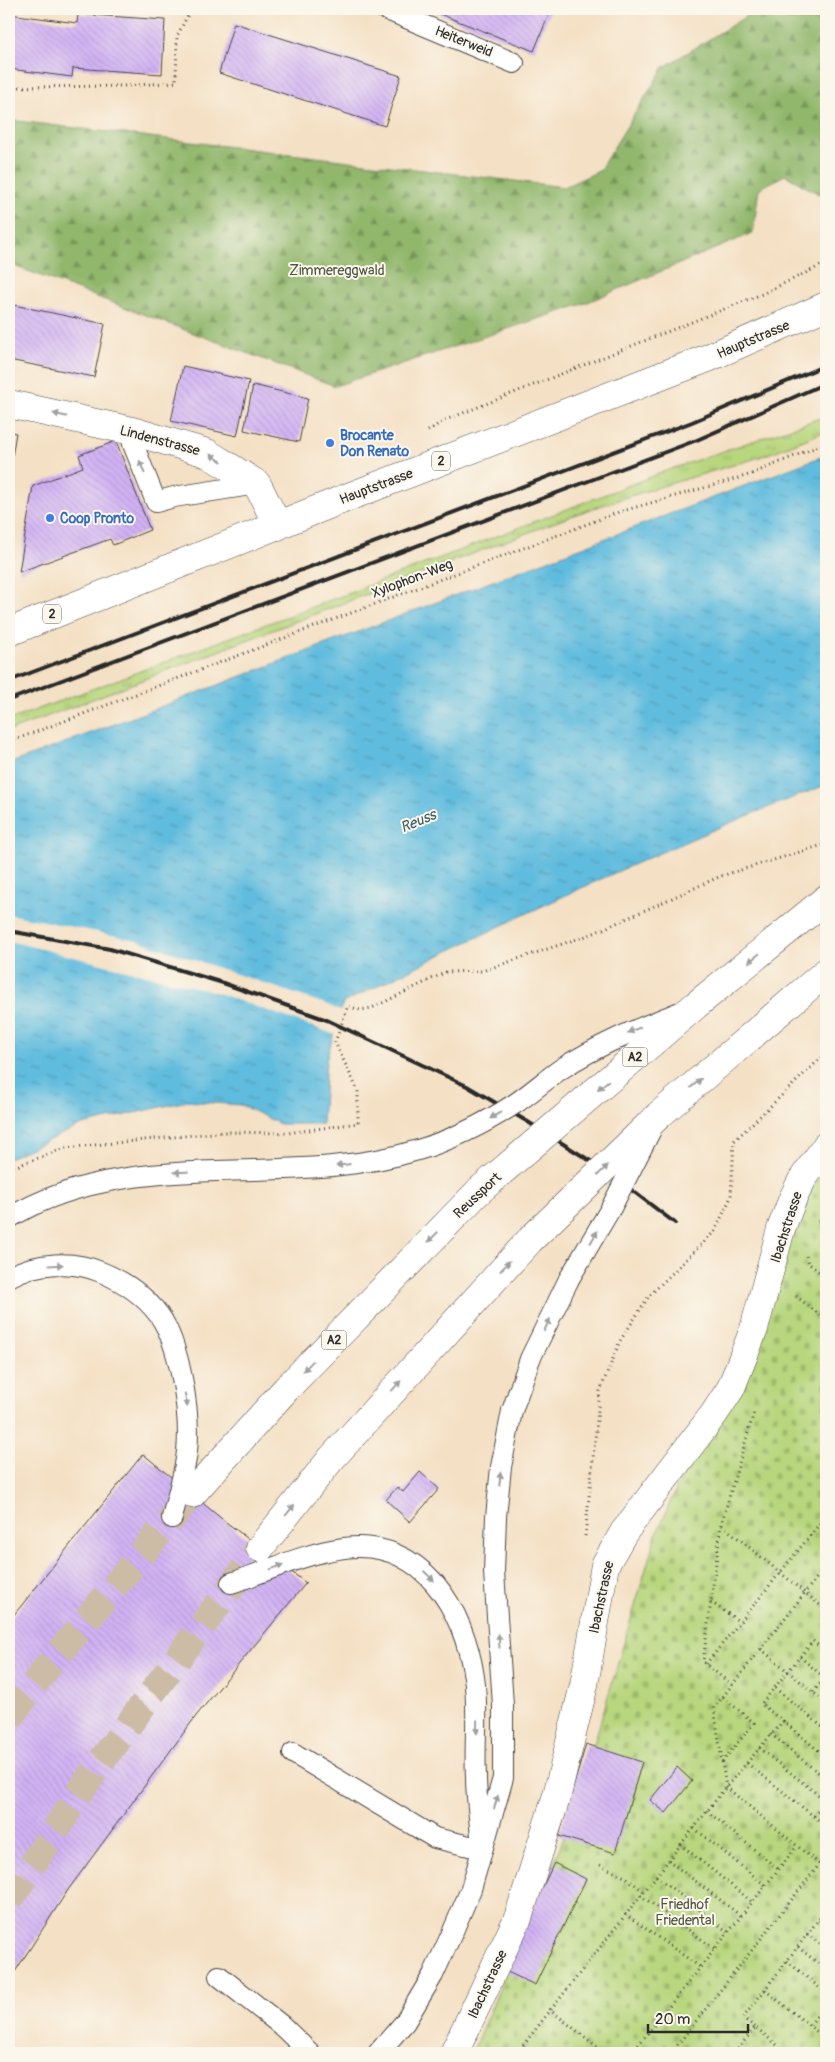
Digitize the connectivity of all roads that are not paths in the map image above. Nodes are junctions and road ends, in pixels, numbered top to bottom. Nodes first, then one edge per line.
1 (385, 9) edge
2 (514, 63) dead end
3 (826, 306) edge
4 (9, 404) edge
5 (132, 431) junction
6 (257, 484) junction
7 (278, 526) junction
8 (9, 632) edge
9 (826, 899) edge
10 (826, 972) edge
11 (696, 1005) junction
12 (659, 1115) junction
13 (826, 1146) edge
14 (9, 1218) edge
15 (9, 1277) edge
16 (192, 1494) tunnel mouth
17 (172, 1518) dead end
18 (260, 1548) tunnel mouth
19 (231, 1583) dead end
20 (293, 1754) dead end
21 (482, 1849) junction
22 (219, 1976) dead end
23 (310, 2053) edge
24 (378, 2053) edge
25 (454, 2053) edge

1 - 2 lane, Heiterweid
3 - 7 main road, Hauptstrasse / 2
5 -> 4 main road, Lindenstrasse
6 -> 5 main road, Lindenstrasse
6 -> 5 lane
6 - 7 main road
7 - 8 main road, Hauptstrasse / 2
9 -> 11 main road, Reussport / A2, bridge
12 -> 10 main road
11 -> 14 lane, bridge
11 -> 16 main road, Reussport / A2, bridge
18 -> 12 main road, bridge
21 -> 12 lane, bridge
13 - 25 main road, Ibachstrasse
15 -> 17 lane
19 -> 21 lane
20 - 21 lane
21 - 24 lane
22 - 23 lane

